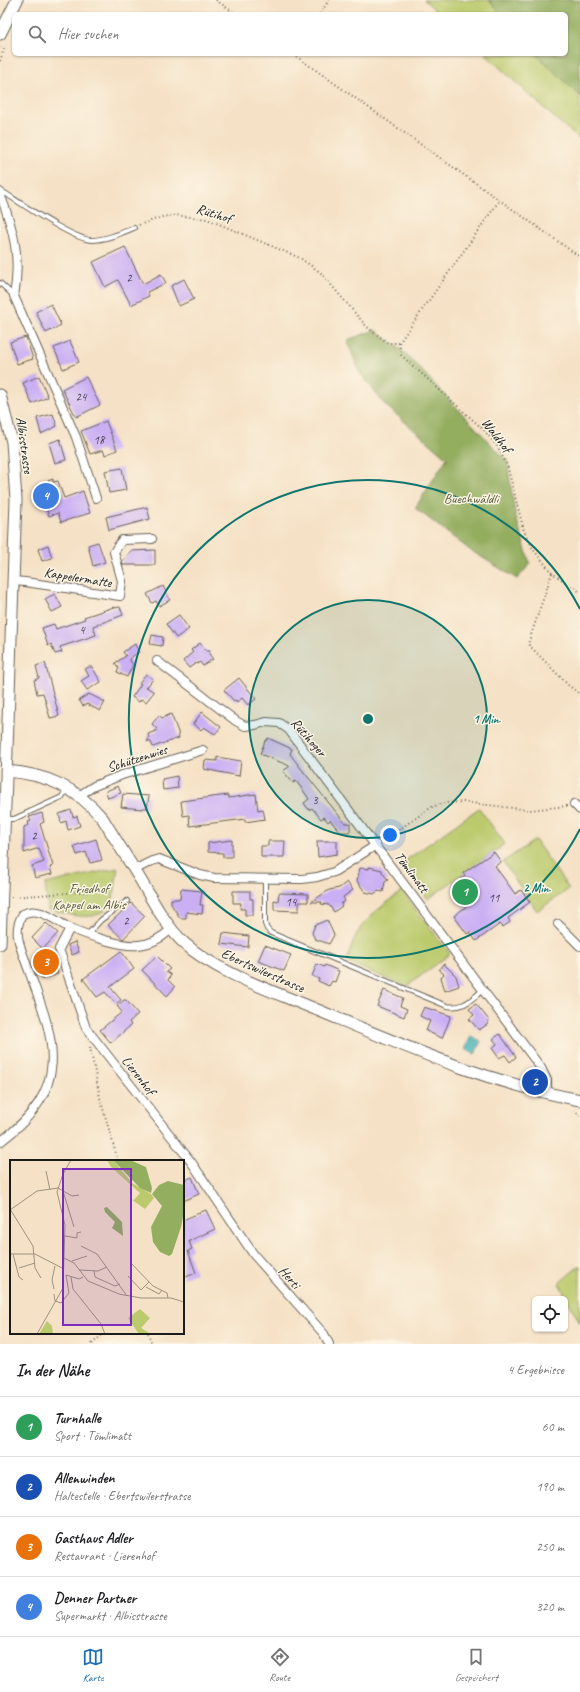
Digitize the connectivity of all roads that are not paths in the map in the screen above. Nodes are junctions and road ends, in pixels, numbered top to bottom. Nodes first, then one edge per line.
1 (17, 0) edge
2 (0, 34) edge
3 (0, 190) edge
4 (0, 194) edge
5 (134, 228) road end
6 (0, 283) edge
7 (14, 296) junction
8 (0, 395) edge
9 (96, 498) dead end
10 (152, 539) dead end
11 (13, 581) junction
12 (157, 661) dead end
13 (203, 750) dead end
14 (6, 771) junction
15 (67, 788) junction
16 (80, 795) junction
17 (4, 819) junction
18 (376, 845) junction
19 (1, 860) edge
20 (134, 870) junction
21 (265, 878) junction
22 (127, 901) dead end
23 (558, 924) dead end
24 (70, 928) junction
25 (171, 929) junction
26 (88, 935) junction
27 (0, 944) edge
28 (580, 946) edge
29 (484, 990) junction
30 (547, 1094) junction
31 (580, 1100) edge
32 (0, 1142) edge
33 (234, 1225) joint
34 (329, 1344) edge

1 - 2 street
3 - 5 lane
4 - 7 street
6 - 7 lane
7 - 9 street
8 - 11 street, Albisstrasse
10 - 11 street, Kappelermatte
11 - 14 street, Albisstrasse
12 - 18 street, Rütihoger
13 - 16 street, Schützenwies
14 - 15 street, Ebertswilerstrasse
14 - 17 street, Albisstrasse
15 - 16 street, Ebertswilerstrasse
15 - 17 lane
16 - 20 street, Ebertswilerstrasse
17 - 19 street, Albisstrasse
18 - 21 street, Tömlimatt
18 - 29 street, Tömlimatt
19 - 27 street, Albisstrasse
20 - 21 street, Tömlimatt
20 - 25 street, Ebertswilerstrasse
21 - 29 lane
22 - 26 lane
23 - 28 street
24 - 26 street
24 - 32 street
24 - 33 street, Lierenhof
25 - 26 street
25 - 30 street, Ebertswilerstrasse
29 - 30 street, Tömlimatt
30 - 31 street, Ebertswilerstrasse
33 - 34 street, Herti

